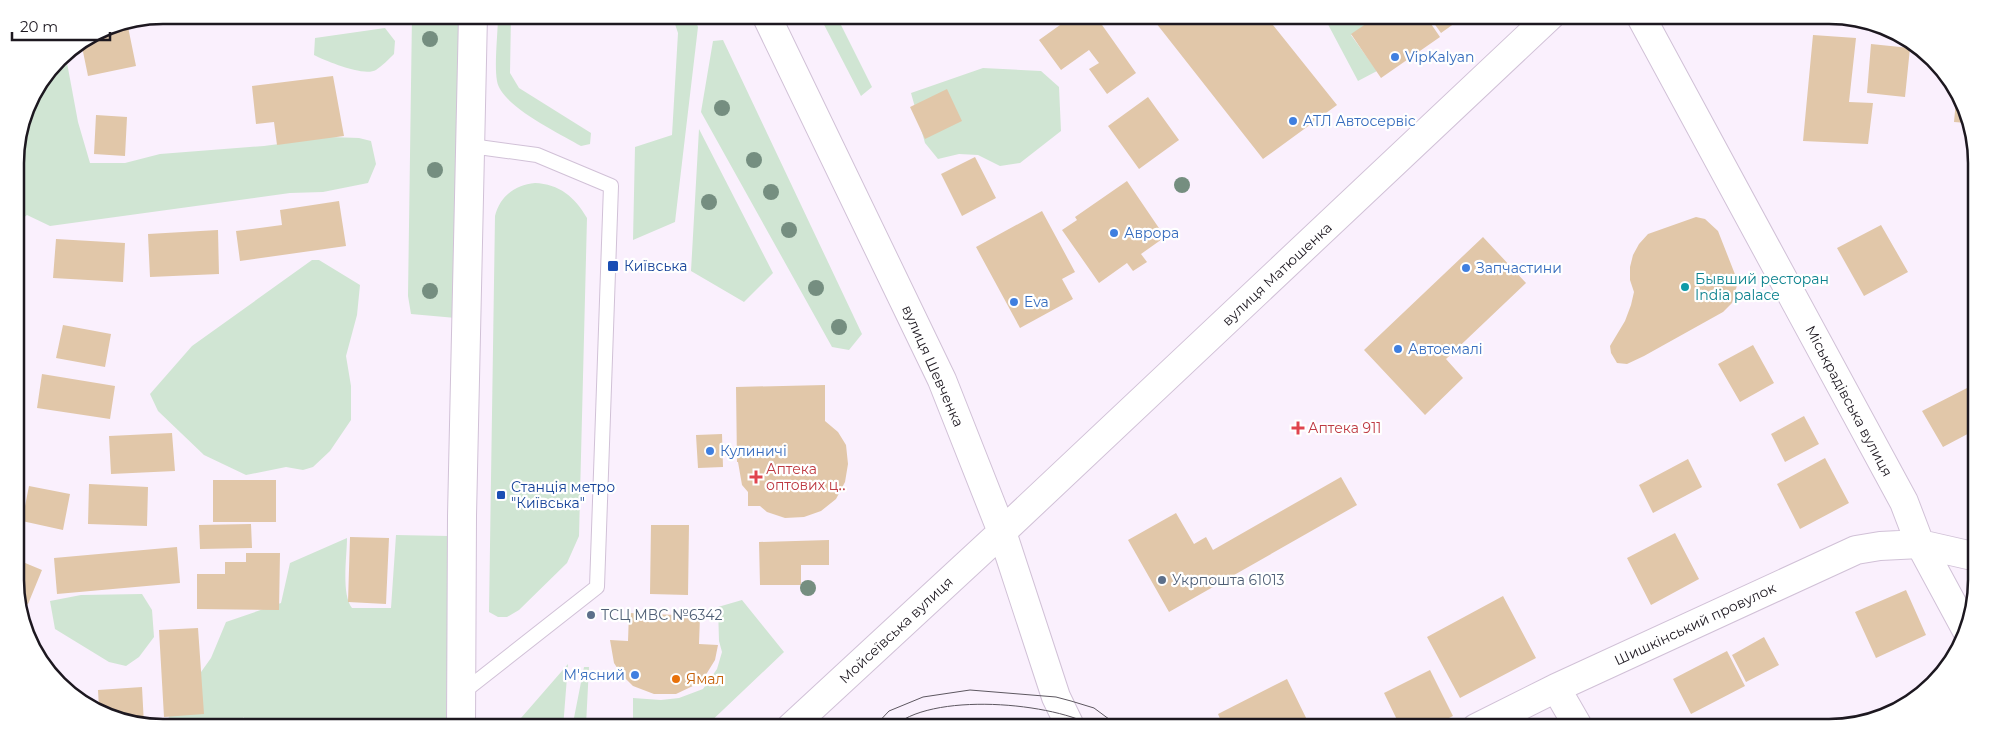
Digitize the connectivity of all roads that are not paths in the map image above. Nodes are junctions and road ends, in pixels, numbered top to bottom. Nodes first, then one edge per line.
1 (473, 24) edge
2 (770, 24) edge
3 (1541, 24) edge
4 (1645, 24) edge
5 (471, 146) junction
6 (1002, 532) junction
7 (1920, 544) junction
8 (1968, 555) edge
9 (1962, 622) edge
10 (1556, 688) junction
11 (462, 693) junction
12 (461, 719) edge
13 (800, 719) edge
14 (1066, 719) edge
15 (1494, 719) edge
16 (1574, 719) edge

1 - 5 main road
2 - 6 main road, вулиця Шевченка
3 - 6 main road, вулиця Матюшенка
4 - 7 main road, Міськрадівська вулиця
5 - 11 main road
5 - 11 lane
6 - 13 main road, Мойсеївська вулиця
6 - 14 main road, вулиця Шевченка
7 - 8 main road, Шишкінський провулок
7 - 9 main road, Міськрадівська вулиця
7 - 10 main road, Шишкінський провулок
10 - 15 main road, Шишкінський провулок
10 - 16 main road
11 - 12 main road

